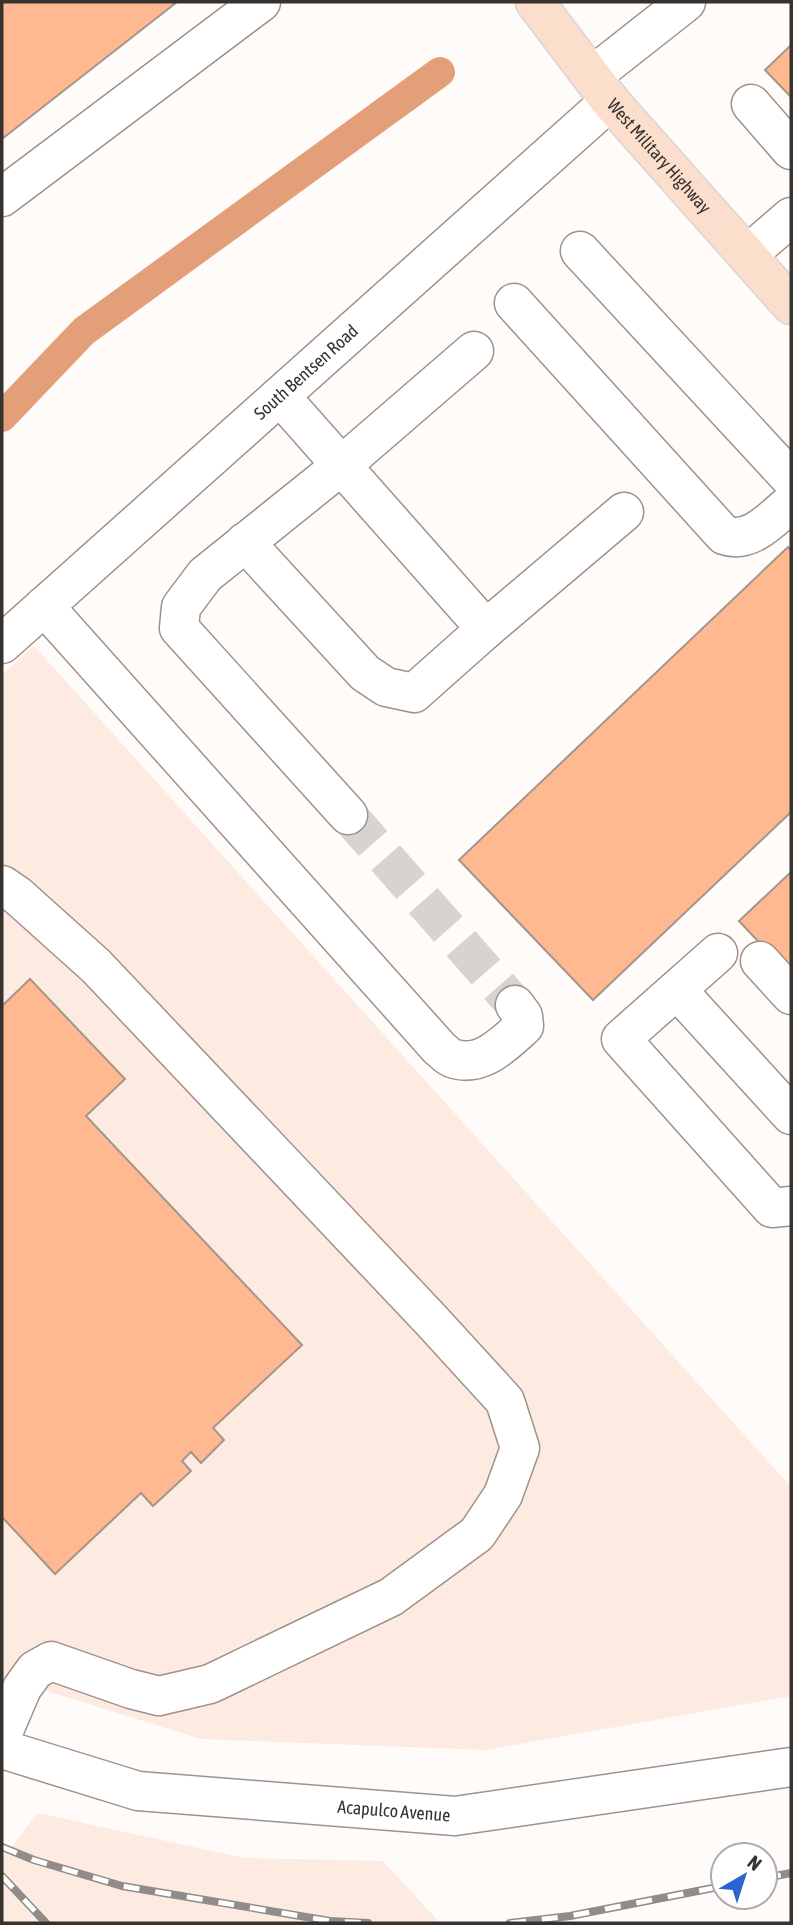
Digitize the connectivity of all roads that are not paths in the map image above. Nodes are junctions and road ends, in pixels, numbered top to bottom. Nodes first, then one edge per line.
1 (261, 2) edge
2 (535, 2) edge
3 (686, 2) edge
4 (601, 89) junction
5 (751, 104) dead end
6 (791, 150) edge
7 (2, 197) edge
8 (791, 217) edge
9 (580, 251) dead end
10 (747, 255) junction
11 (514, 303) dead end
12 (791, 304) edge
13 (474, 351) dead end
14 (280, 396) junction
15 (342, 465) junction
16 (791, 479) edge
17 (791, 503) edge
18 (624, 512) dead end
19 (245, 542) junction
20 (44, 606) junction
21 (486, 629) junction
22 (2, 644) edge
23 (348, 815) tunnel mouth
24 (2, 885) edge
25 (718, 953) dead end
26 (760, 961) dead end
27 (677, 990) junction
28 (791, 995) edge
29 (515, 1005) tunnel mouth
30 (791, 1115) edge
31 (791, 1206) edge
32 (2, 1735) edge
33 (2, 1749) edge
34 (791, 1768) edge

1 - 7 street
2 - 4 main road, West Military Highway
3 - 4 street, South Bentsen Road
4 - 10 main road, West Military Highway
4 - 14 street, South Bentsen Road
5 - 6 street
8 - 10 street
9 - 16 street
10 - 12 main road, West Military Highway
11 - 17 street
13 - 15 street
14 - 15 street
14 - 20 street, South Bentsen Road
15 - 19 street
15 - 21 street
18 - 21 street
19 - 21 street
19 - 23 street
20 - 22 street, South Bentsen Road
20 - 29 street
24 - 32 street
25 - 27 street
26 - 28 street
27 - 30 street
27 - 31 street
33 - 34 street, Acapulco Avenue

